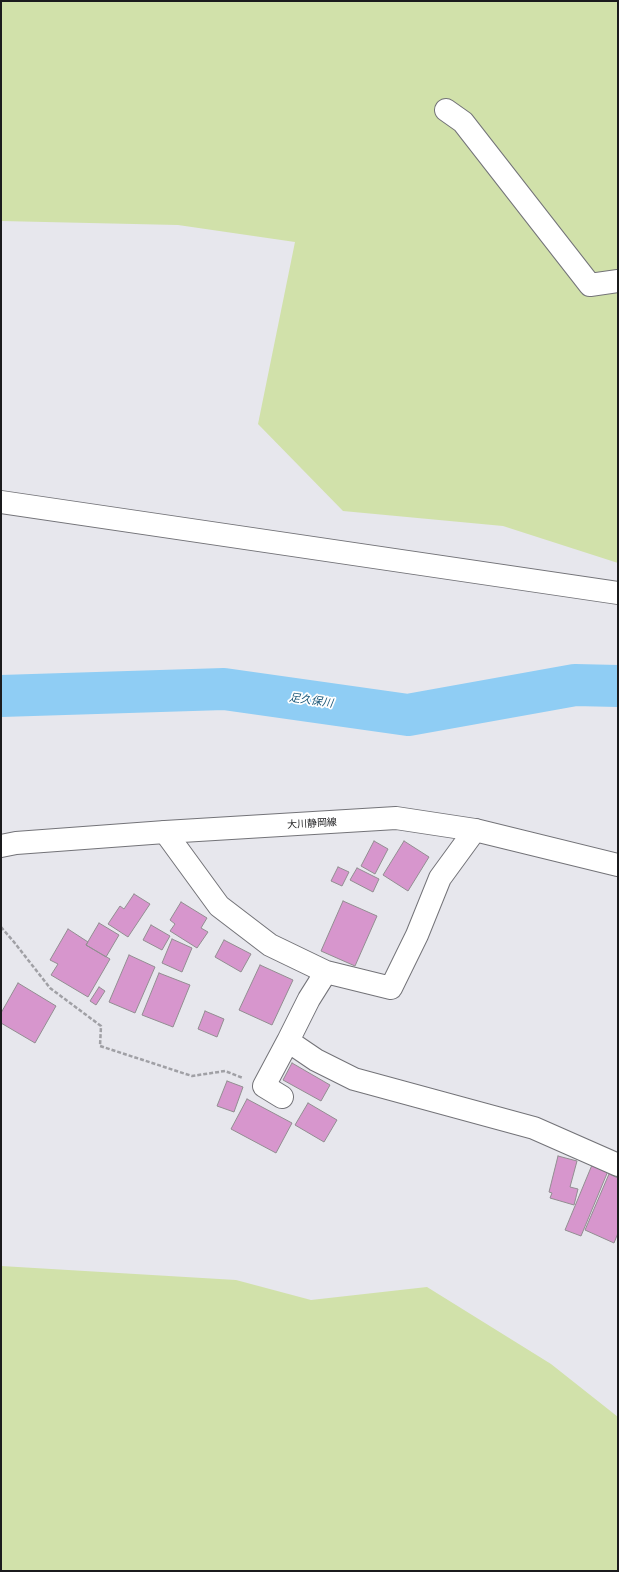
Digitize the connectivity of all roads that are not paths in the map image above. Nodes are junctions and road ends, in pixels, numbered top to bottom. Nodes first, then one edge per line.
1 (446, 110) dead end
2 (618, 281) edge
3 (1, 502) edge
4 (618, 593) edge
5 (475, 830) junction
6 (166, 832) junction
7 (1, 846) edge
8 (618, 865) edge
9 (326, 972) junction
10 (288, 1041) junction
11 (273, 1092) road end
12 (618, 1165) edge

1 - 2 street
3 - 4 street
5 - 6 street, 大川静岡線
5 - 8 street, 大川静岡線
5 - 9 street
6 - 7 street, 大川静岡線
6 - 9 street
9 - 10 street
10 - 11 street
10 - 12 street

